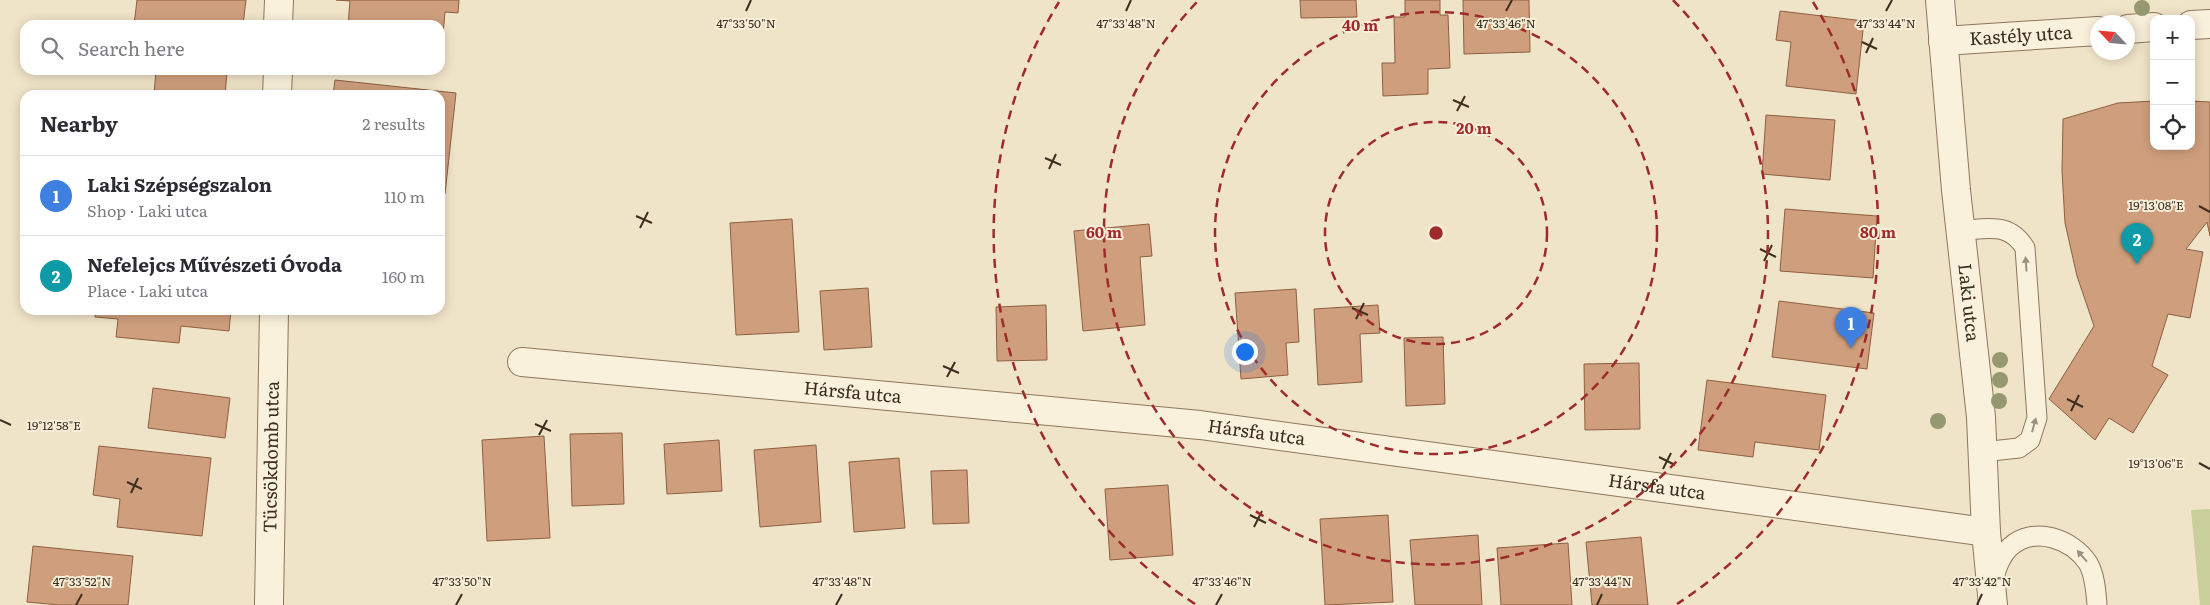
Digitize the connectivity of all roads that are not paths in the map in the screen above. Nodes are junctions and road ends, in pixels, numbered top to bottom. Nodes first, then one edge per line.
1 (279, 0) edge
2 (1940, 0) edge
3 (278, 20) edge
4 (2210, 24) edge
5 (2195, 25) edge
6 (2150, 28) edge
7 (2135, 29) edge
8 (2090, 31) edge
9 (1943, 41) junction
10 (278, 75) edge
11 (277, 90) edge
12 (1962, 230) junction
13 (274, 315) edge
14 (522, 362) dead end
15 (1982, 452) junction
16 (1986, 532) junction
17 (1992, 597) edge
18 (269, 605) edge
19 (2097, 605) edge

1 - 3 street
2 - 9 street, Laki utca
4 - 5 street
6 - 7 street
8 - 9 street, Kastély utca
9 - 12 street, Laki utca
10 - 11 street
12 - 15 street, Laki utca
15 -> 12 lane
13 - 18 street, Tücsökdomb utca
14 - 16 street, Hársfa utca
15 - 16 street, Laki utca
16 - 17 street, Laki utca
19 -> 17 lane

